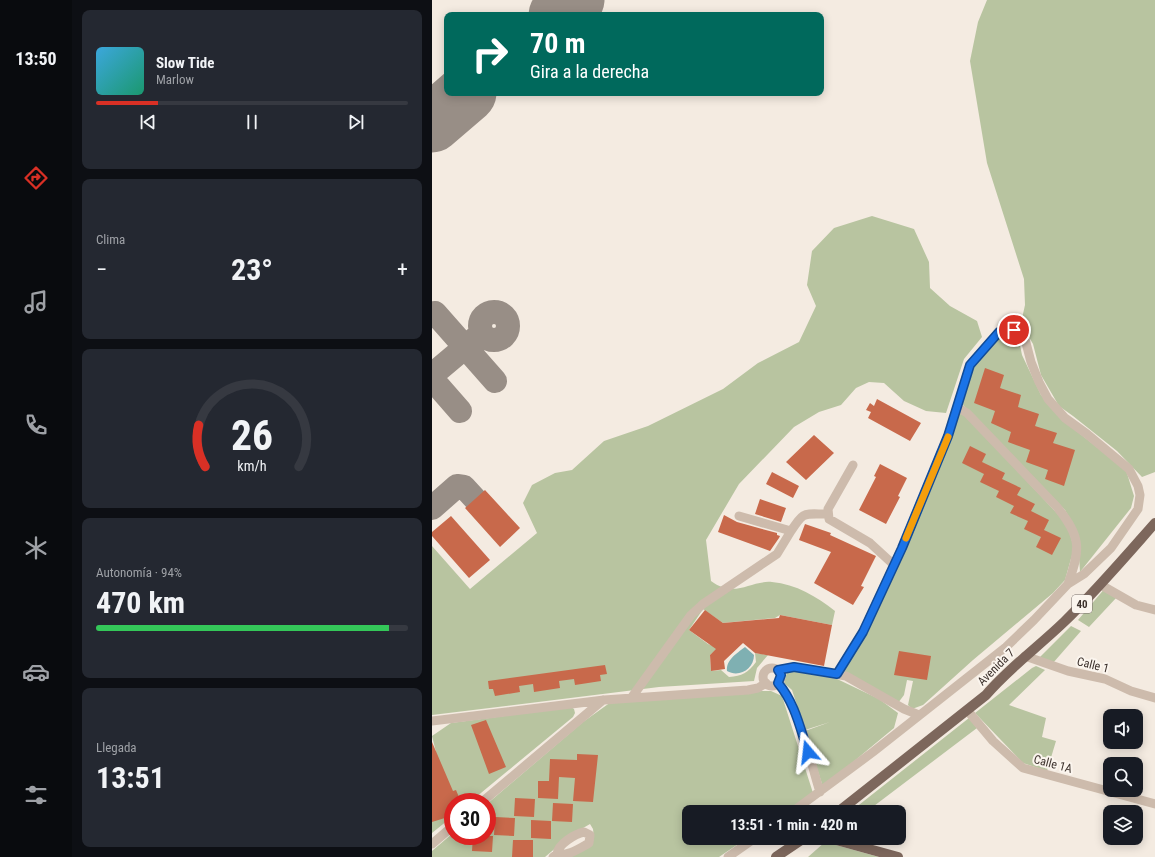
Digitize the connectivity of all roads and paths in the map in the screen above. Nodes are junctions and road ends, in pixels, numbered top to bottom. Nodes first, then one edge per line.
1 (957, 407) junction
2 (853, 465) dead end
3 (827, 514) junction
4 (739, 516) dead end
5 (1155, 523) edge
6 (791, 531) junction
7 (894, 565) junction
8 (1068, 584) junction
9 (1101, 584) junction
10 (1155, 610) edge
11 (1025, 656) junction
12 (778, 670) junction
13 (837, 674) junction
14 (766, 683) junction
15 (778, 683) junction
16 (632, 697) junction
17 (1155, 698) edge
18 (604, 700) junction
19 (967, 710) junction
20 (919, 715) junction
21 (432, 721) edge
22 (820, 792) junction
23 (493, 793) edge
24 (1155, 804) edge
25 (802, 805) edge
26 (847, 805) edge
27 (444, 834) edge
28 (432, 844) edge
29 (745, 845) edge
30 (794, 845) edge
31 (854, 845) edge
32 (728, 857) edge
33 (776, 857) edge
34 (898, 857) edge

1 - 7 street
1 - 8 street
1 - 8 street
2 - 3 street
3 - 6 street
3 - 7 street
4 - 6 street
5 - 9 main road, Avenida 7 / 40
6 - 16 street
7 - 13 street
8 - 20 street
9 - 10 street
9 - 11 main road, Avenida 7 / 40
11 - 17 street, Calle 1
11 - 19 main road, Avenida 7 / 40
12 - 13 street
12 - 14 street
12 - 15 street
13 - 20 street
14 - 15 street
14 - 16 street
15 - 22 street
16 - 18 street
18 - 21 street
18 - 23 street
19 - 24 street, Calle 1A
19 - 26 main road, Avenida 7 / 40
20 - 22 street
22 - 25 street
27 - 28 street
29 - 32 street
30 - 33 main road
31 - 34 main road

